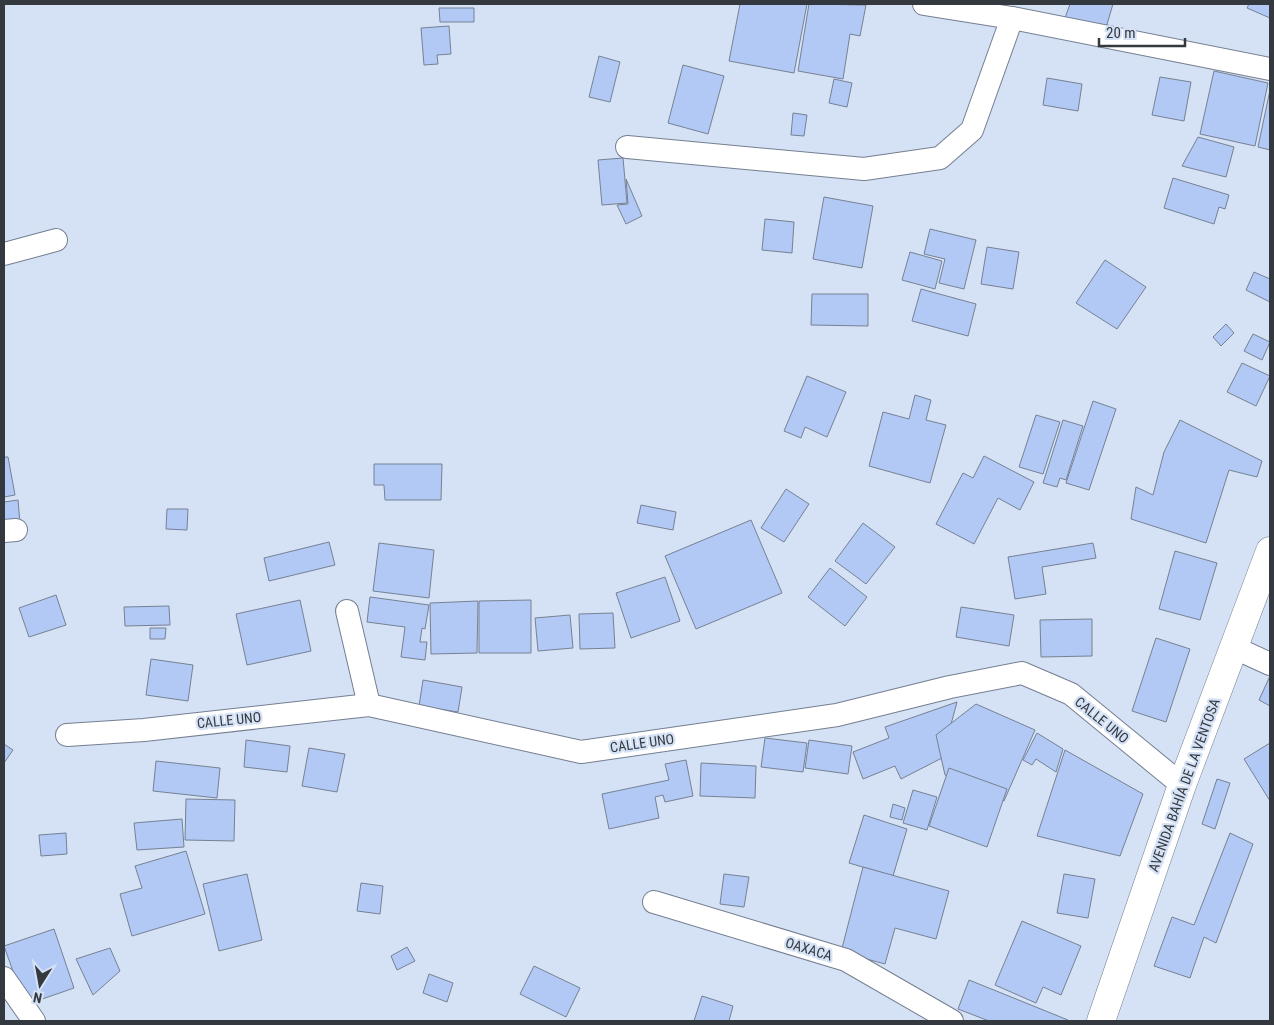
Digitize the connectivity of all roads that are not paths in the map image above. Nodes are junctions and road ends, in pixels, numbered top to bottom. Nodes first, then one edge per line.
1 (924, 4) edge
2 (1012, 18) junction
3 (1270, 69) edge
4 (627, 146) dead end
5 (56, 240) dead end
6 (4, 254) edge
7 (1270, 551) edge
8 (347, 611) dead end
9 (1235, 648) junction
10 (1270, 664) edge
11 (369, 705) junction
12 (67, 735) dead end
13 (1182, 785) junction
14 (654, 902) dead end
15 (4, 978) edge
16 (34, 1021) edge
17 (952, 1021) edge
18 (1101, 1021) edge

1 - 2 street
2 - 3 street
2 - 4 street
5 - 6 street
7 - 9 main road, AVENIDA BAHÍA DE LA VENTOSA
8 - 11 street
9 - 10 street
9 - 13 main road, AVENIDA BAHÍA DE LA VENTOSA
11 - 12 street, CALLE UNO
11 - 13 street, CALLE UNO
13 - 18 main road, AVENIDA BAHÍA DE LA VENTOSA
14 - 17 street, OAXACA
15 - 16 street

